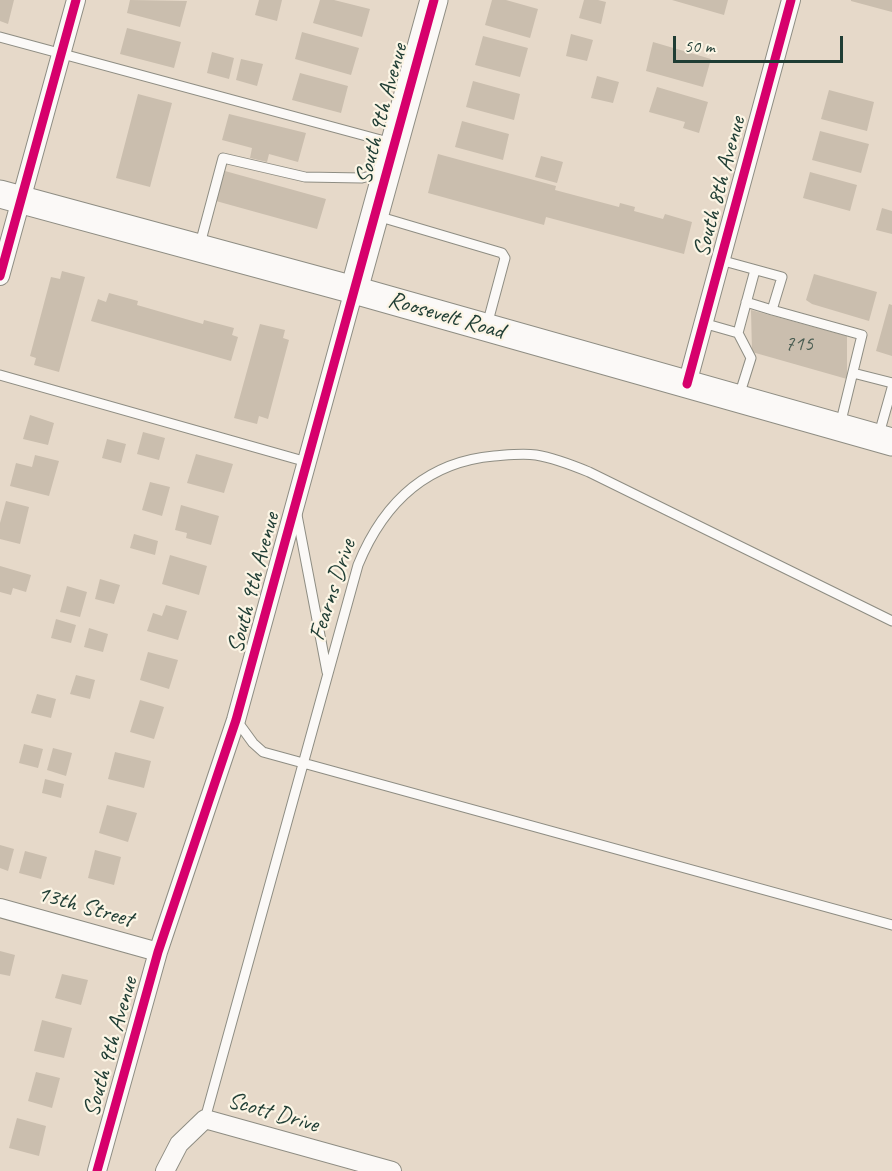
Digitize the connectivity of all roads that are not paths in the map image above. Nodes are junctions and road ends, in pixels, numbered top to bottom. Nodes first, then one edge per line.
1 (76, 0) edge
2 (434, 0) edge
3 (791, 0) edge
4 (0, 37) edge
5 (61, 54) junction
6 (394, 144) junction
7 (387, 171) junction
8 (10, 197) edge
9 (375, 216) junction
10 (199, 248) junction
11 (720, 260) junction
12 (755, 270) junction
13 (0, 276) edge
14 (354, 290) junction
15 (746, 302) junction
16 (772, 310) junction
17 (703, 323) junction
18 (486, 328) junction
19 (738, 333) junction
20 (853, 373) junction
21 (0, 375) edge
22 (687, 384) junction
23 (892, 386) edge
24 (738, 399) junction
25 (839, 428) junction
26 (885, 440) edge
27 (307, 462) junction
28 (295, 504) junction
29 (892, 621) edge
30 (327, 675) junction
31 (236, 720) junction
32 (303, 764) junction
33 (0, 908) edge
34 (892, 925) edge
35 (158, 952) junction
36 (205, 1119) junction
37 (97, 1171) edge
38 (165, 1171) edge
39 (392, 1171) edge

1 - 5 street
2 - 6 main road, South 9th Avenue
3 - 11 street, South 8th Avenue
4 - 5 lane
5 - 6 lane
5 - 8 street
6 - 7 main road, South 9th Avenue
7 - 9 main road, South 9th Avenue
7 - 10 lane
8 - 10 main road, Roosevelt Road
8 - 13 street
9 - 14 main road, South 9th Avenue
9 - 18 lane
10 - 14 main road, Roosevelt Road
11 - 12 lane
11 - 17 street, South 8th Avenue
12 - 15 lane
12 - 16 lane
14 - 18 main road, Roosevelt Road
14 - 27 street, South 9th Avenue
15 - 16 lane
15 - 19 lane
16 - 20 lane
17 - 19 lane
17 - 22 street, South 8th Avenue
18 - 22 main road, Roosevelt Road
19 - 24 lane
20 - 23 lane
20 - 25 lane
21 - 27 lane
22 - 24 main road, Roosevelt Road
23 - 26 lane
24 - 25 main road, Roosevelt Road
25 - 26 main road, Roosevelt Road
27 - 28 street, South 9th Avenue
28 - 30 lane
28 - 31 street, South 9th Avenue
29 - 30 lane, Fearns Drive
30 - 32 lane, Fearns Drive
31 - 32 lane
31 - 35 street, South 9th Avenue
32 - 34 lane
32 - 36 lane, Fearns Drive
33 - 35 street, 13th Street
35 - 37 street, South 9th Avenue
36 - 38 street, Scott Drive
36 - 39 street, Scott Drive

